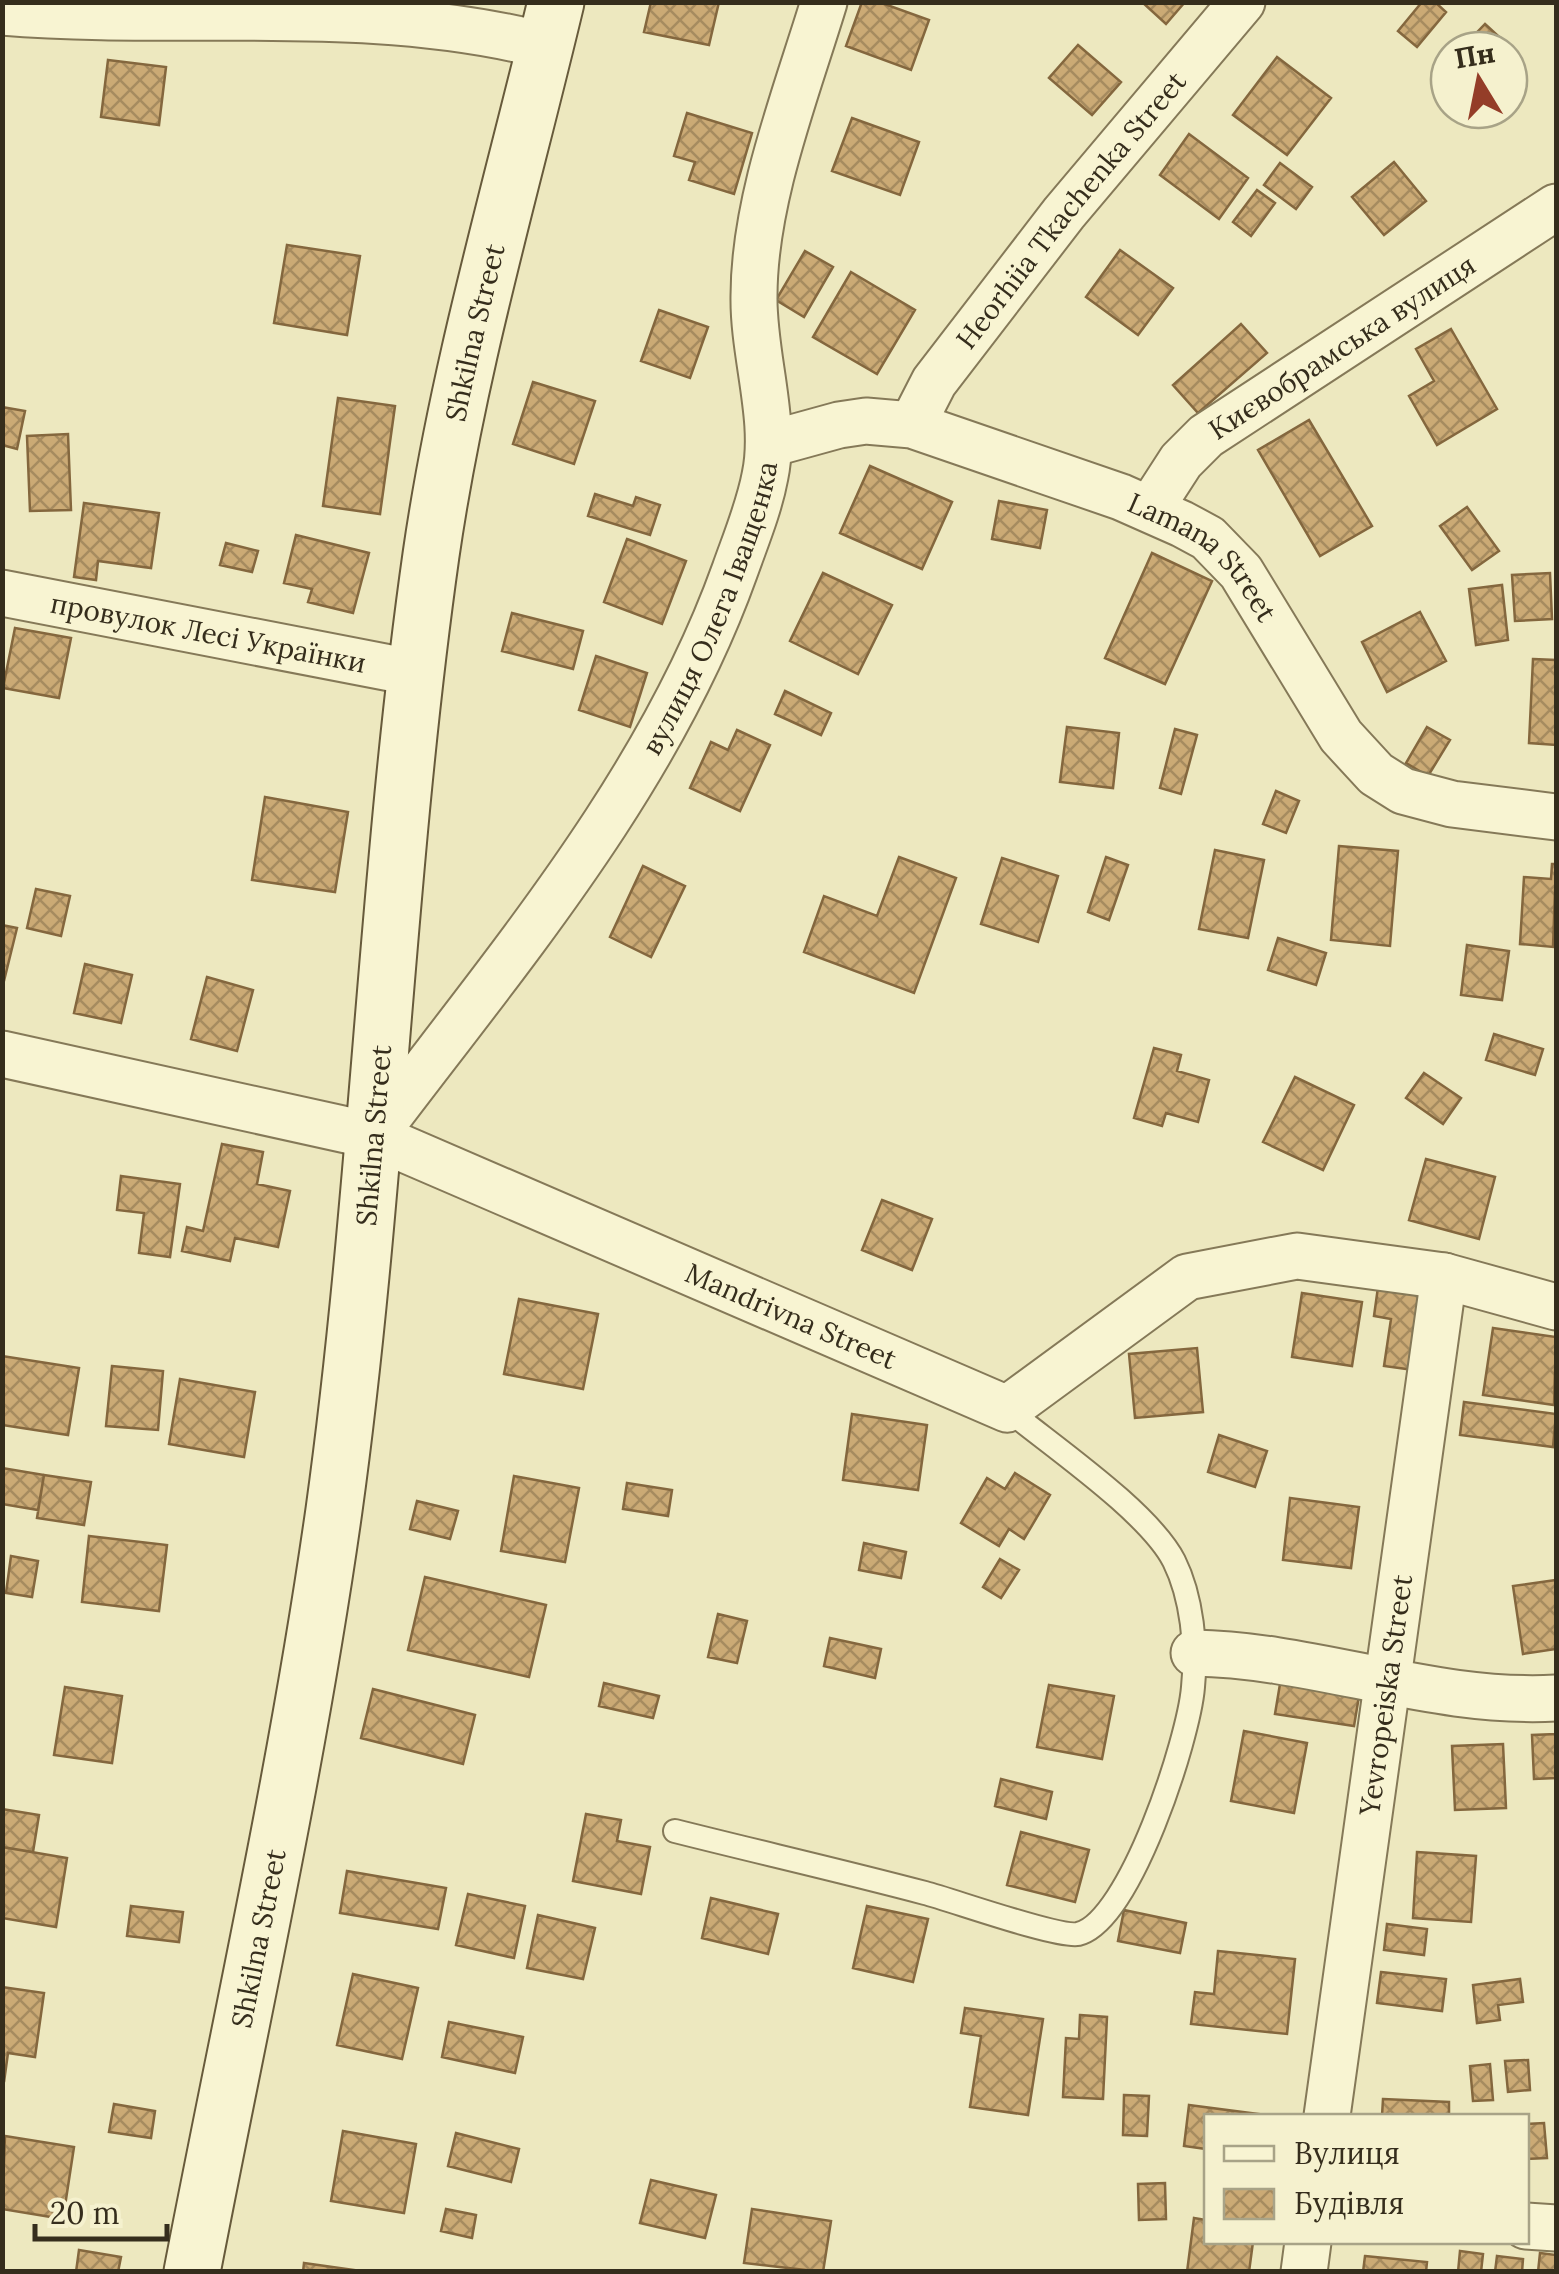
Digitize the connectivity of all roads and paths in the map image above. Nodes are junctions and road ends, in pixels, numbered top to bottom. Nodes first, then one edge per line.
1 (824, 2) edge
2 (1242, 2) edge
3 (2, 12) edge
4 (551, 24) edge
5 (1556, 206) edge
6 (912, 424) junction
7 (770, 444) junction
8 (1150, 509) junction
9 (2, 593) edge
10 (416, 673) junction
11 (1556, 817) edge
12 (2, 1054) edge
13 (374, 1136) junction
14 (1444, 1276) junction
15 (1556, 1308) edge
16 (1007, 1409) junction
17 (1194, 1653) junction
18 (1389, 1683) junction
19 (1556, 1698) edge
20 (675, 1831) dead end
21 (1326, 2114) edge
22 (1529, 2226) edge
23 (1556, 2228) edge
24 (1308, 2244) edge
25 (192, 2272) edge
26 (1304, 2272) edge

1 - 7 street, вулиця Олега Іващенка
2 - 6 street, Heorhiia Tkachenka Street
3 - 4 street
4 - 10 main road, Shkilna Street
5 - 8 street, Києвобрамська вулиця
6 - 7 street, Lamana Street
6 - 8 street, Lamana Street
7 - 13 street, вулиця Олега Іващенка
8 - 11 street, Lamana Street
9 - 10 street, провулок Лесі Українки
10 - 13 main road, Shkilna Street
12 - 13 street, Mandrivna Street
13 - 16 street, Mandrivna Street
13 - 25 main road, Shkilna Street
14 - 15 street
14 - 16 street
14 - 18 street, Yevropeiska Street
16 - 17 lane
17 - 18 street
17 - 20 lane
18 - 19 street
18 - 21 street, Yevropeiska Street
22 - 23 street
24 - 26 street

